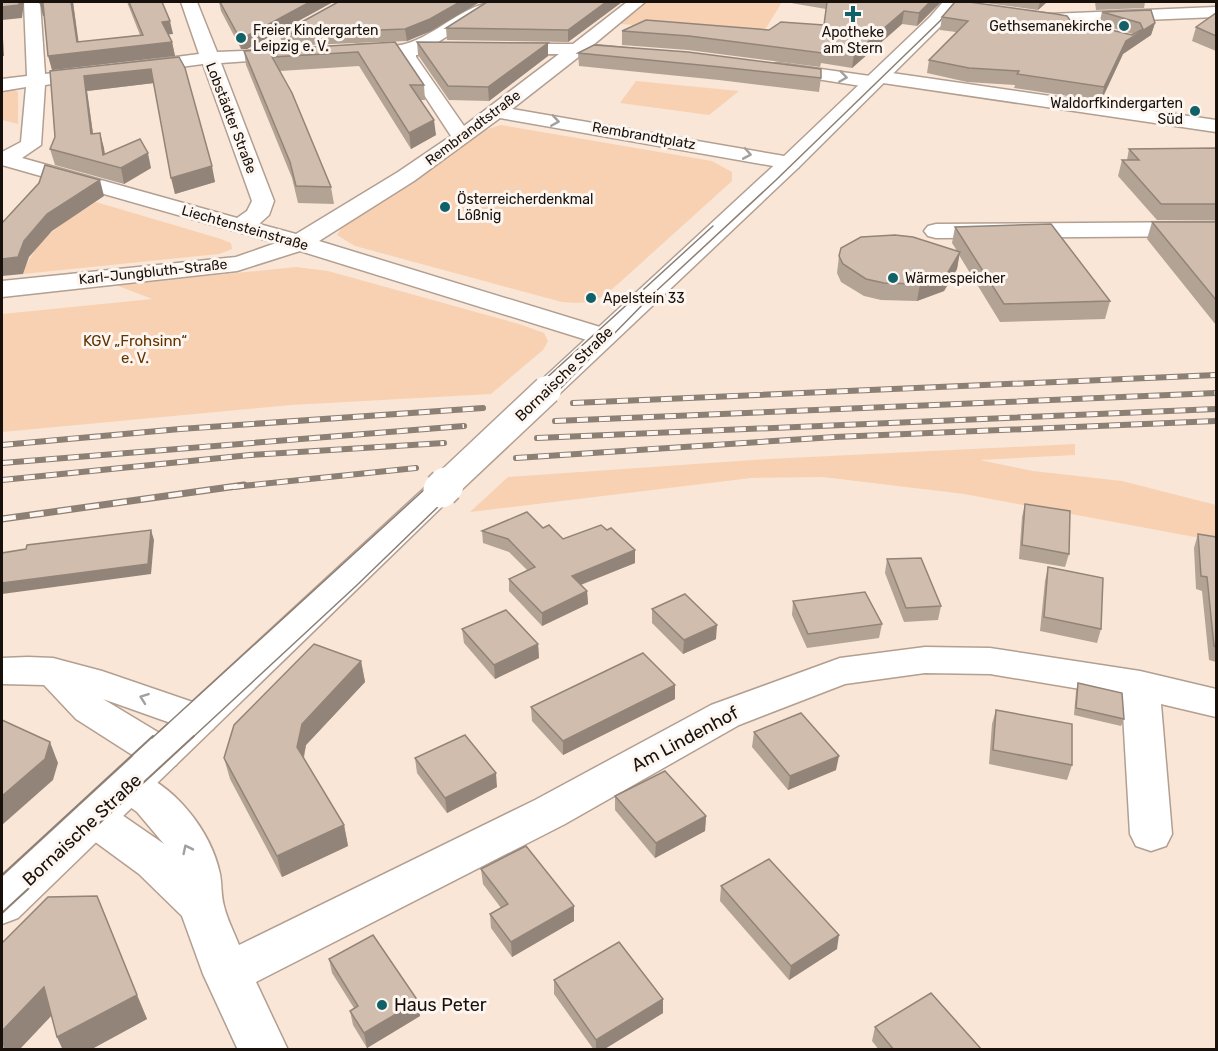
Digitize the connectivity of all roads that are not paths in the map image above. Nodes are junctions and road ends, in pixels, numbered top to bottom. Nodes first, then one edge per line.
1 (32, 2) edge
2 (189, 2) edge
3 (493, 2) edge
4 (637, 2) edge
5 (954, 4) edge
6 (1216, 12) edge
7 (1008, 13) edge
8 (1050, 20) junction
9 (1098, 33) edge
10 (288, 34) edge
11 (408, 49) junction
12 (576, 49) junction
13 (334, 51) edge
14 (311, 52) edge
15 (647, 54) edge
16 (250, 55) junction
17 (209, 58) junction
18 (763, 66) edge
19 (876, 79) junction
20 (36, 80) junction
21 (2, 85) edge
22 (497, 112) junction
23 (1216, 126) edge
24 (462, 137) junction
25 (3, 159) edge
26 (790, 163) junction
27 (240, 226) junction
28 (1216, 229) edge
29 (936, 231) dead end
30 (301, 243) junction
31 (2, 289) edge
32 (610, 330) junction
33 (2, 671) edge
34 (53, 671) junction
35 (1140, 685) junction
36 (1216, 703) edge
37 (199, 719) junction
38 (162, 754) junction
39 (130, 785) junction
40 (94, 818) junction
41 (1151, 834) dead end
42 (2, 905) edge
43 (200, 905) junction
44 (227, 974) junction
45 (263, 1050) edge

1 - 20 street
2 - 17 street, Lobstädter Straße
3 - 11 street
4 - 12 street, Rembrandtstraße
5 - 19 street, Bornaische Straße
6 - 8 street
7 - 8 street
8 - 9 street
10 - 16 street
11 - 12 street
11 - 13 street
11 - 24 street
12 - 15 street
12 - 22 street, Rembrandtstraße
14 - 16 street
16 - 17 street
17 - 20 street
17 - 27 street, Lobstädter Straße
18 -> 19 street
19 - 23 street
19 - 26 street, Bornaische Straße
20 - 21 street
20 - 25 street
22 - 24 street, Rembrandtstraße
22 -> 26 street, Rembrandtplatz
24 - 30 street, Rembrandtstraße
25 - 27 street, Liechtensteinstraße
26 - 32 street, Bornaische Straße
27 - 30 street, Liechtensteinstraße
28 - 29 street
30 - 31 street, Karl-Jungbluth-Straße
30 - 32 street, Liechtensteinstraße
32 - 37 street, Bornaische Straße, bridge
33 - 34 street
37 -> 34 street
34 - 38 street
35 - 36 street, Am Lindenhof
35 - 41 street
35 - 44 street, Am Lindenhof
37 - 38 street, Bornaische Straße
38 - 39 street, Bornaische Straße
39 - 40 street, Bornaische Straße
43 -> 39 street
40 - 42 street, Bornaische Straße
40 - 43 street
43 - 44 street
44 - 45 street

